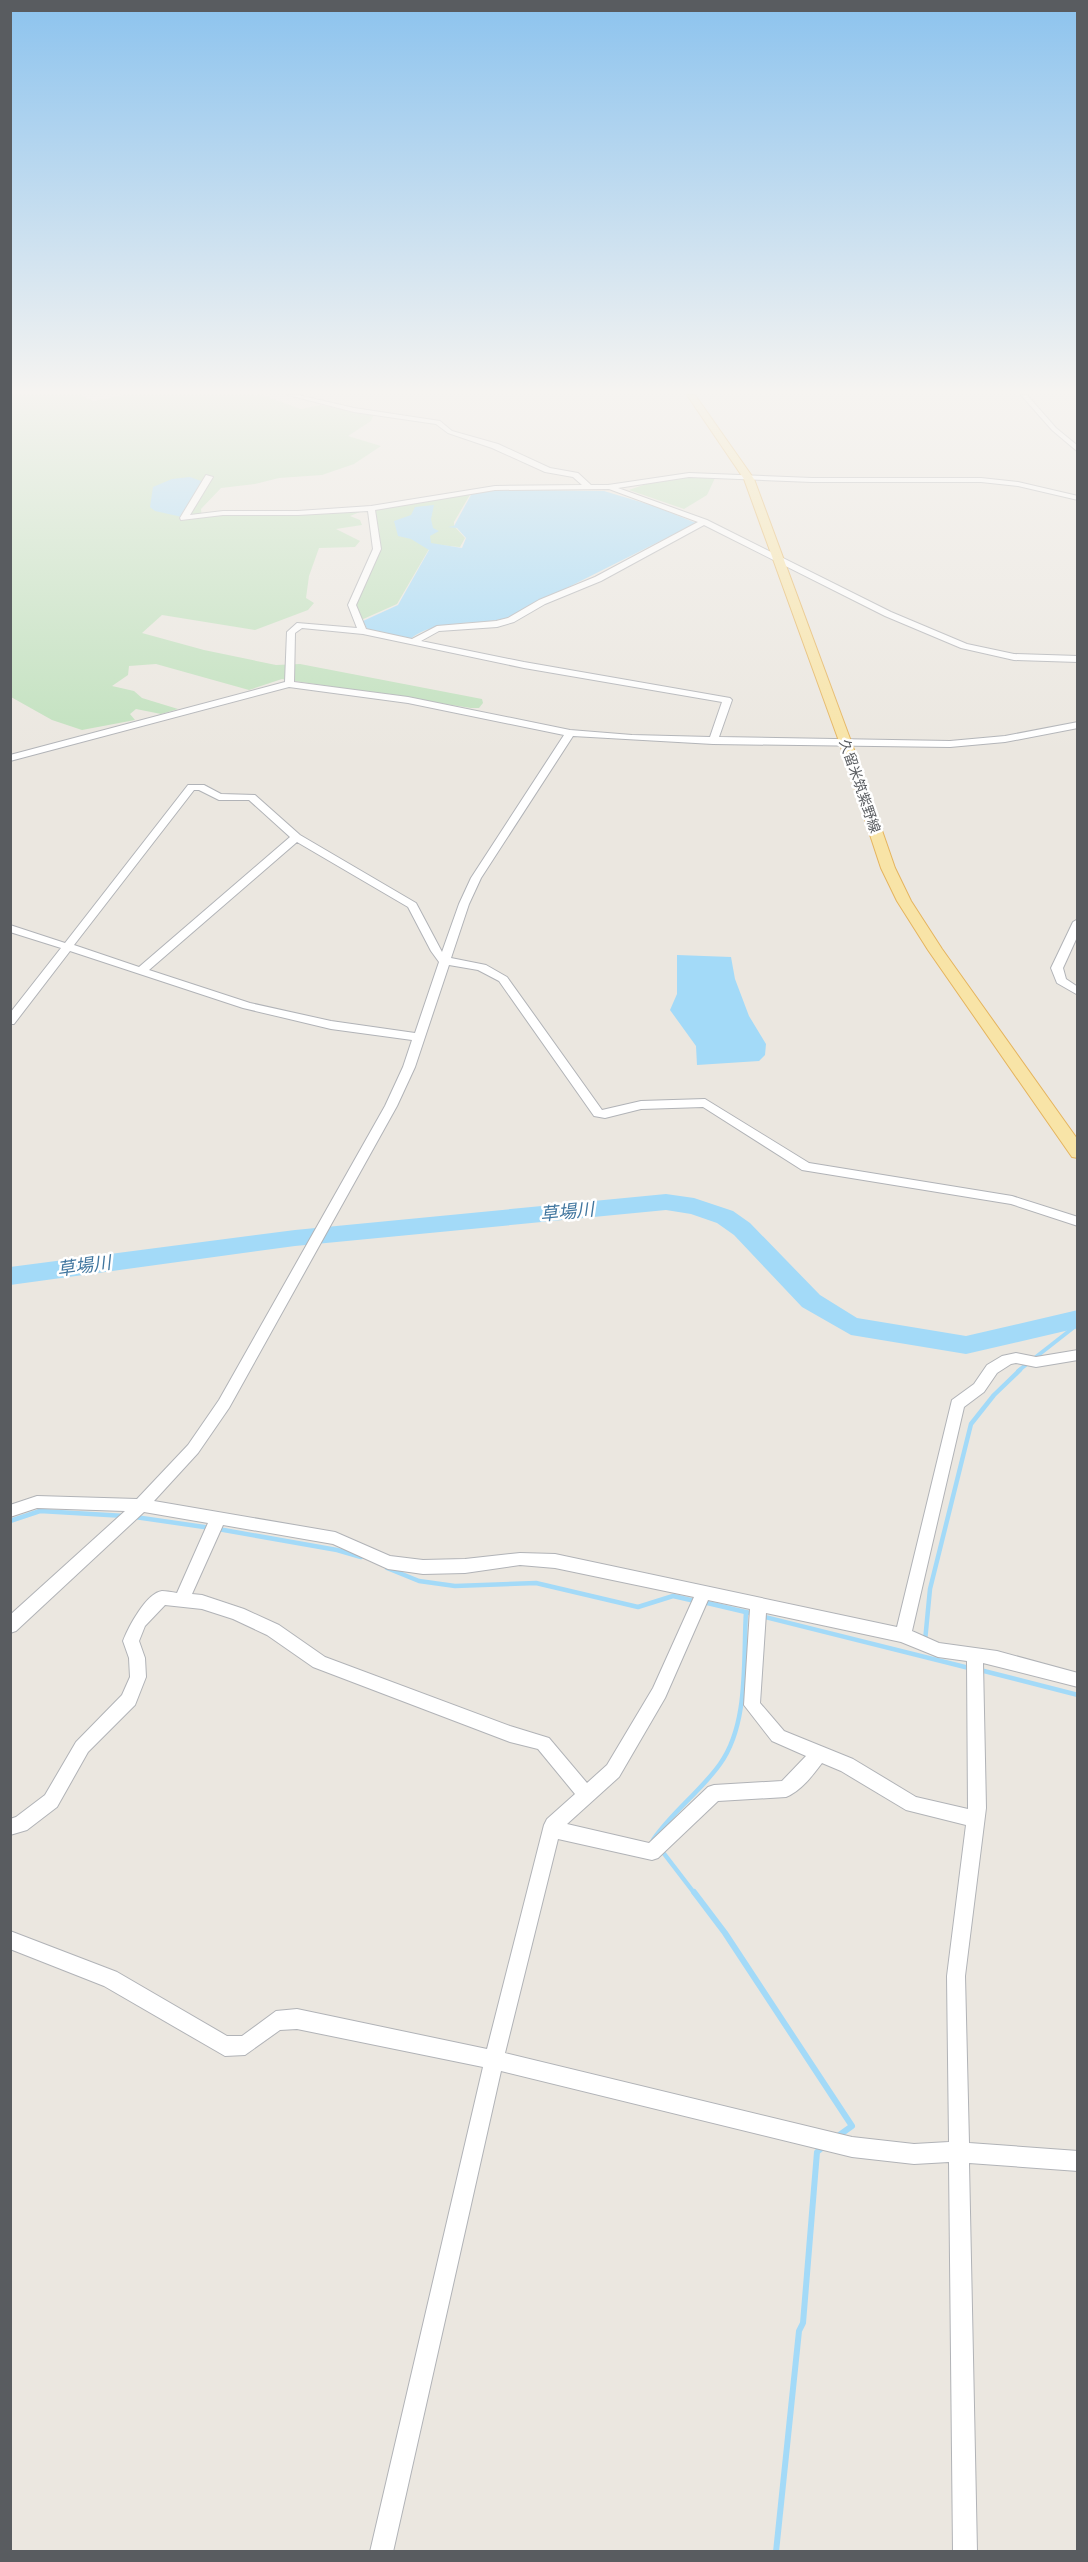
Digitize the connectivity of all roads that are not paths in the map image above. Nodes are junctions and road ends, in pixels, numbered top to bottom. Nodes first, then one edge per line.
1 (186, 515) edge
2 (211, 515) edge
3 (372, 515) edge
4 (684, 515) edge
5 (763, 515) edge
6 (704, 522) junction
7 (780, 560) junction
8 (363, 631) junction
9 (412, 642) junction
10 (1077, 658) edge
11 (289, 684) junction
12 (1077, 725) edge
13 (570, 733) junction
14 (713, 741) junction
15 (846, 744) junction
16 (10, 758) edge
17 (296, 837) junction
18 (1077, 922) edge
19 (10, 928) edge
20 (69, 945) junction
21 (444, 961) junction
22 (142, 970) junction
23 (1077, 992) edge
24 (10, 1021) edge
25 (418, 1036) junction
26 (1077, 1153) edge
27 (1077, 1222) edge
28 (1077, 1355) edge
29 (141, 1505) junction
30 (10, 1511) edge
31 (218, 1518) junction
32 (704, 1592) junction
33 (182, 1599) junction
34 (758, 1604) junction
35 (10, 1626) edge
36 (903, 1635) junction
37 (975, 1656) junction
38 (1077, 1680) edge
39 (818, 1754) junction
40 (586, 1795) junction
41 (975, 1819) junction
42 (10, 1827) edge
43 (552, 1829) junction
44 (10, 1940) edge
45 (494, 2060) junction
46 (957, 2151) junction
47 (1077, 2161) edge
48 (381, 2552) edge
49 (965, 2552) edge

1 - 2 street
3 - 8 street
4 - 6 street
5 - 7 main road, 久留米筑紫野線
6 - 7 street
6 - 9 street
7 - 10 street
7 - 15 main road, 久留米筑紫野線
8 - 9 street
8 - 11 street
9 - 14 street
11 - 13 street
11 - 16 street
12 - 15 street
13 - 14 street
13 - 21 street
14 - 15 street
15 - 26 main road, 久留米筑紫野線
17 - 20 street
17 - 21 street
17 - 22 street
18 - 23 street
19 - 20 street
20 - 22 street
20 - 24 street
21 - 25 street
21 - 27 street
22 - 25 street
25 - 29 street
28 - 36 street
29 - 30 street
29 - 31 street
29 - 35 street
31 - 32 street
31 - 33 street
32 - 34 street
32 - 40 street
33 - 40 street
33 - 42 street
34 - 36 street
34 - 39 street
36 - 37 street
37 - 38 street
37 - 41 street
39 - 41 street
39 - 43 street
40 - 43 street
41 - 46 street
43 - 45 street
44 - 45 street
45 - 46 street
45 - 48 street
46 - 47 street
46 - 49 street

